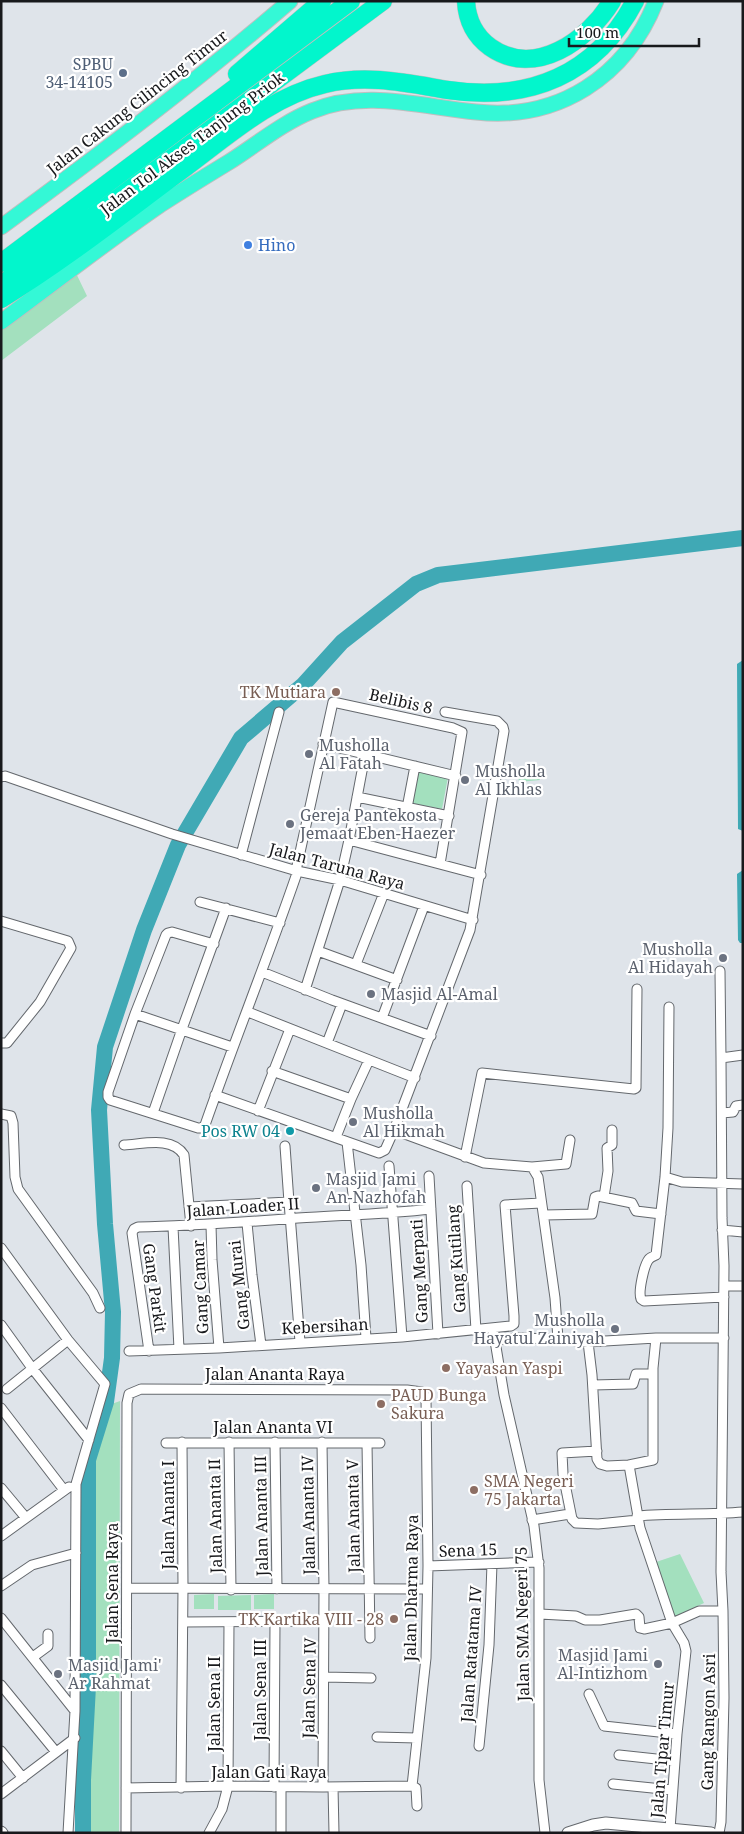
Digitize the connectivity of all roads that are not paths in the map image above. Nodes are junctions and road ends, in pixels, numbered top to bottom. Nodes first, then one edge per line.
1 (290, 1) edge
2 (322, 1) edge
3 (351, 1) edge
4 (382, 1) edge
5 (466, 1) edge
6 (612, 1) edge
7 (636, 1) edge
8 (656, 1) edge
9 (179, 129) junction
10 (1, 227) edge
11 (1, 263) edge
12 (1, 285) edge
13 (1, 299) edge
14 (1, 322) edge
15 (280, 712) dead end
16 (445, 712) dead end
17 (323, 744) junction
18 (364, 755) junction
19 (415, 766) junction
20 (456, 776) junction
21 (1, 777) edge
22 (357, 797) junction
23 (407, 808) junction
24 (449, 816) junction
25 (349, 840) junction
26 (241, 855) junction
27 (440, 864) junction
28 (297, 871) junction
29 (481, 875) junction
30 (340, 880) junction
31 (384, 893) junction
32 (200, 902) dead end
33 (424, 906) junction
34 (226, 908) junction
35 (473, 920) junction
36 (1, 921) edge
37 (280, 923) junction
38 (214, 944) junction
39 (318, 951) junction
40 (356, 964) junction
41 (720, 971) dead end
42 (262, 972) junction
43 (397, 980) junction
44 (637, 989) dead end
45 (305, 990) junction
46 (342, 1004) junction
47 (669, 1007) dead end
48 (248, 1012) junction
49 (135, 1014) junction
50 (382, 1018) junction
51 (182, 1028) junction
52 (290, 1029) junction
53 (431, 1036) junction
54 (1, 1043) edge
55 (327, 1043) junction
56 (232, 1047) junction
57 (743, 1055) edge
58 (721, 1058) junction
59 (369, 1060) junction
60 (272, 1071) junction
61 (415, 1078) junction
62 (215, 1095) junction
63 (351, 1099) junction
64 (743, 1105) edge
65 (258, 1111) junction
66 (153, 1113) junction
67 (722, 1113) junction
68 (1, 1114) edge
69 (394, 1130) junction
70 (612, 1130) dead end
71 (336, 1137) junction
72 (570, 1140) dead end
73 (347, 1142) junction
74 (124, 1145) dead end
75 (286, 1146) dead end
76 (466, 1157) junction
77 (389, 1166) dead end
78 (532, 1167) junction
79 (430, 1176) dead end
80 (665, 1177) junction
81 (722, 1184) junction
82 (743, 1184) edge
83 (467, 1186) dead end
84 (604, 1197) junction
85 (289, 1202) junction
86 (541, 1203) junction
87 (190, 1208) junction
88 (431, 1209) junction
89 (393, 1213) junction
90 (661, 1214) junction
91 (544, 1215) junction
92 (354, 1216) junction
93 (290, 1218) junction
94 (248, 1223) junction
95 (212, 1224) junction
96 (191, 1226) junction
97 (173, 1227) junction
98 (134, 1229) joint
99 (722, 1230) junction
100 (743, 1232) edge
101 (1, 1248) edge
102 (724, 1286) junction
103 (743, 1286) edge
104 (724, 1298) junction
105 (100, 1308) dead end
106 (1, 1325) edge
107 (493, 1329) junction
108 (476, 1330) junction
109 (438, 1334) junction
110 (402, 1337) junction
111 (366, 1338) junction
112 (656, 1338) junction
113 (724, 1338) junction
114 (558, 1339) junction
115 (68, 1340) junction
116 (494, 1340) junction
117 (300, 1342) junction
118 (588, 1342) junction
119 (261, 1345) junction
120 (219, 1348) junction
121 (179, 1349) junction
122 (129, 1351) dead end
123 (149, 1351) junction
124 (32, 1368) junction
125 (653, 1374) junction
126 (593, 1385) junction
127 (7, 1389) dead end
128 (422, 1392) joint
129 (129, 1394) joint
130 (1, 1408) edge
131 (89, 1440) junction
132 (182, 1442) junction
133 (229, 1442) junction
134 (275, 1442) junction
135 (322, 1442) junction
136 (166, 1443) dead end
137 (367, 1443) junction
138 (380, 1443) dead end
139 (597, 1451) junction
140 (629, 1465) junction
141 (76, 1484) junction
142 (1, 1488) edge
143 (64, 1490) junction
144 (743, 1512) edge
145 (570, 1514) junction
146 (722, 1514) junction
147 (26, 1518) junction
148 (637, 1518) junction
149 (532, 1520) junction
150 (1, 1536) edge
151 (76, 1553) junction
152 (539, 1562) junction
153 (492, 1564) junction
154 (428, 1566) junction
155 (1, 1586) edge
156 (128, 1588) junction
157 (183, 1588) junction
158 (324, 1589) junction
159 (369, 1589) junction
160 (427, 1589) junction
161 (230, 1590) junction
162 (277, 1590) junction
163 (724, 1611) junction
164 (540, 1614) junction
165 (1, 1618) edge
166 (324, 1621) junction
167 (183, 1622) junction
168 (229, 1622) junction
169 (275, 1622) junction
170 (672, 1623) junction
171 (48, 1634) dead end
172 (370, 1638) dead end
173 (33, 1658) junction
174 (324, 1677) junction
175 (371, 1678) dead end
176 (1, 1684) edge
177 (589, 1694) dead end
178 (75, 1711) junction
179 (677, 1734) junction
180 (377, 1737) dead end
181 (75, 1738) junction
182 (417, 1738) junction
183 (479, 1746) dead end
184 (1, 1752) edge
185 (56, 1752) junction
186 (619, 1755) dead end
187 (675, 1761) junction
188 (23, 1778) junction
189 (613, 1784) dead end
190 (228, 1786) junction
191 (412, 1786) junction
192 (278, 1787) junction
193 (333, 1787) junction
194 (126, 1788) junction
195 (181, 1788) junction
196 (323, 1788) junction
197 (672, 1790) junction
198 (1, 1794) edge
199 (417, 1806) dead end
200 (670, 1829) junction
201 (697, 1832) edge
202 (68, 1833) edge
203 (126, 1833) edge
204 (209, 1833) edge
205 (281, 1833) edge
206 (334, 1833) edge
207 (545, 1833) edge
208 (568, 1833) edge
209 (712, 1833) edge
210 (719, 1833) edge

1 - 10 highway, Jalan Cakung Cilincing Timur
2 - 9 highway
3 - 9 highway, Jalan Tol Akses Tanjung Priok
4 - 12 highway, Jalan Tol Akses Tanjung Priok
5 - 6 highway
7 - 13 highway
8 - 14 highway
9 - 11 highway, Jalan Tol Akses Tanjung Priok
15 - 26 street
16 - 29 street
17 - 18 street
17 - 20 street, Belibis 8
17 - 28 street
18 - 19 street
18 - 22 street
19 - 20 street
19 - 23 street
20 - 24 street
21 - 26 street, Jalan Taruna Raya
22 - 23 street
22 - 25 street
23 - 24 street
24 - 27 street
25 - 27 street
25 - 30 street
26 - 28 street, Jalan Taruna Raya
27 - 29 street
28 - 30 street, Jalan Taruna Raya
28 - 37 street
29 - 35 street
30 - 31 street, Jalan Taruna Raya
30 - 39 street
31 - 33 street, Jalan Taruna Raya
31 - 40 street
32 - 34 street
33 - 35 street, Jalan Taruna Raya
33 - 43 street
34 - 37 street
34 - 38 street
35 - 53 street
36 - 54 street
37 - 42 street
38 - 49 street
38 - 51 street
39 - 40 street
39 - 45 street
40 - 43 street
41 - 58 street, Gang Rangon Asri
42 - 45 street
42 - 48 street
43 - 50 street
44 - 76 street
45 - 46 street
46 - 50 street
46 - 55 street
47 - 80 street
48 - 52 street
48 - 56 street
49 - 51 street
49 - 66 street
50 - 53 street
51 - 56 street
51 - 66 street
52 - 55 street
52 - 60 street
53 - 61 street
55 - 59 street
56 - 62 street
57 - 58 street
58 - 67 street, Gang Rangon Asri
59 - 61 street
59 - 63 street
60 - 63 street
60 - 65 street
61 - 69 street
62 - 65 street
62 - 66 street
63 - 71 street
64 - 67 street
65 - 71 street
67 - 81 street, Gang Rangon Asri
68 - 105 street
69 - 73 street
69 - 76 street
70 - 84 street
71 - 73 street
72 - 78 street
73 - 92 street
74 - 87 street
75 - 85 street
76 - 78 street
77 - 89 street
78 - 86 street
79 - 88 street, Gang Merpati
80 - 81 street
80 - 90 street
81 - 82 street
81 - 99 street, Gang Rangon Asri
83 - 108 street, Gang Kutilang
84 - 90 street
84 - 91 street
85 - 87 street
85 - 93 street
86 - 91 street
86 - 107 street, Kebersihan
87 - 96 street
88 - 89 street, Jalan Loader II
88 - 109 street, Gang Merpati
89 - 92 street, Jalan Loader II
89 - 110 street
90 - 104 street
91 - 114 street
92 - 93 street, Jalan Loader II
92 - 111 street
93 - 94 street, Jalan Loader II
93 - 117 street
94 - 95 street, Jalan Loader II
94 - 119 street, Gang Murai
95 - 96 street, Jalan Loader II
95 - 120 street, Gang Camar
96 - 97 street, Jalan Loader II
97 - 98 street, Jalan Loader II
97 - 121 street
98 - 123 street, Gang Parkit
99 - 100 street
99 - 102 street, Gang Rangon Asri
101 - 115 street
102 - 103 street
102 - 104 street, Gang Rangon Asri
104 - 113 street, Gang Rangon Asri
106 - 124 street
107 - 108 street, Kebersihan
107 - 116 street, Jalan SMA Negeri 75
108 - 109 street, Kebersihan
109 - 110 street, Kebersihan
110 - 111 street, Kebersihan
111 - 117 street, Kebersihan
112 - 113 street
112 - 118 street
112 - 125 street
113 - 146 street, Gang Rangon Asri
114 - 116 street
114 - 118 street
115 - 124 street
115 - 131 street
116 - 149 street, Jalan SMA Negeri 75
117 - 119 street, Kebersihan
118 - 126 street
119 - 120 street, Kebersihan
120 - 121 street, Kebersihan
121 - 123 street, Kebersihan
122 - 123 street, Kebersihan
124 - 127 street
124 - 131 street
125 - 126 street
125 - 140 street
126 - 139 street
128 - 129 street, Jalan Ananta Raya
128 - 154 street, Jalan Dharma Raya
129 - 156 street, Jalan Sena Raya
130 - 143 street
131 - 141 street
132 - 133 street, Jalan Ananta VI
132 - 136 street, Jalan Ananta VI
132 - 157 street, Jalan Ananta I
133 - 134 street, Jalan Ananta VI
133 - 161 street, Jalan Ananta II
134 - 135 street, Jalan Ananta VI
134 - 162 street, Jalan Ananta III
135 - 137 street, Jalan Ananta VI
135 - 158 street, Jalan Ananta IV
137 - 138 street, Jalan Ananta VI
137 - 159 street, Jalan Ananta V
139 - 140 street
139 - 145 street
140 - 148 street, Jalan Tipar Timur
141 - 143 street
141 - 151 street
142 - 147 street
143 - 147 street
144 - 146 street
145 - 148 street
145 - 149 street
146 - 148 street
146 - 163 street, Gang Rangon Asri
147 - 150 street
148 - 170 street, Jalan Tipar Timur
149 - 152 street, Jalan SMA Negeri 75
151 - 155 street
151 - 178 street
152 - 153 street, Sena 15
152 - 164 street, Jalan SMA Negeri 75
153 - 154 street, Sena 15
153 - 183 street, Jalan Ratatama IV
154 - 160 street, Jalan Dharma Raya
156 - 157 street
156 - 194 street, Jalan Sena Raya
157 - 161 street
157 - 167 street, Jalan Ananta I
158 - 159 street
158 - 162 street
158 - 166 street, Jalan Sena IV
159 - 160 street
159 - 172 street, Jalan Ananta V
160 - 182 street, Jalan Dharma Raya
161 - 162 street
163 - 170 street
163 - 210 street, Gang Rangon Asri
164 - 170 street
164 - 207 street, Jalan SMA Negeri 75
165 - 173 street
166 - 169 street
166 - 174 street, Jalan Sena IV
167 - 168 street
167 - 195 street, Jalan Ananta I
168 - 169 street
168 - 190 street, Jalan Sena II
169 - 192 street, Jalan Sena III
170 - 179 street, Jalan Tipar Timur
171 - 173 street
173 - 178 street
174 - 175 street
174 - 196 street, Jalan Sena IV
176 - 185 street
177 - 179 street
178 - 181 street
179 - 187 street, Jalan Tipar Timur
180 - 182 street
181 - 185 street
181 - 202 street
182 - 191 street, Jalan Dharma Raya
184 - 188 street
185 - 188 street
186 - 187 street
187 - 197 street, Jalan Tipar Timur
188 - 198 street
189 - 197 street
190 - 192 street, Jalan Gati Raya
190 - 195 street, Jalan Gati Raya
190 - 204 street, Jalan Sena II
191 - 193 street, Jalan Gati Raya
191 - 199 street, Jalan Dharma Raya
192 - 196 street, Jalan Gati Raya
192 - 205 street, Jalan Sena III
193 - 196 street, Jalan Gati Raya
193 - 206 street
194 - 195 street, Jalan Gati Raya
194 - 203 street, Jalan Sena Raya
197 - 200 street, Jalan Tipar Timur
200 - 201 street
200 - 208 street
201 - 209 street

